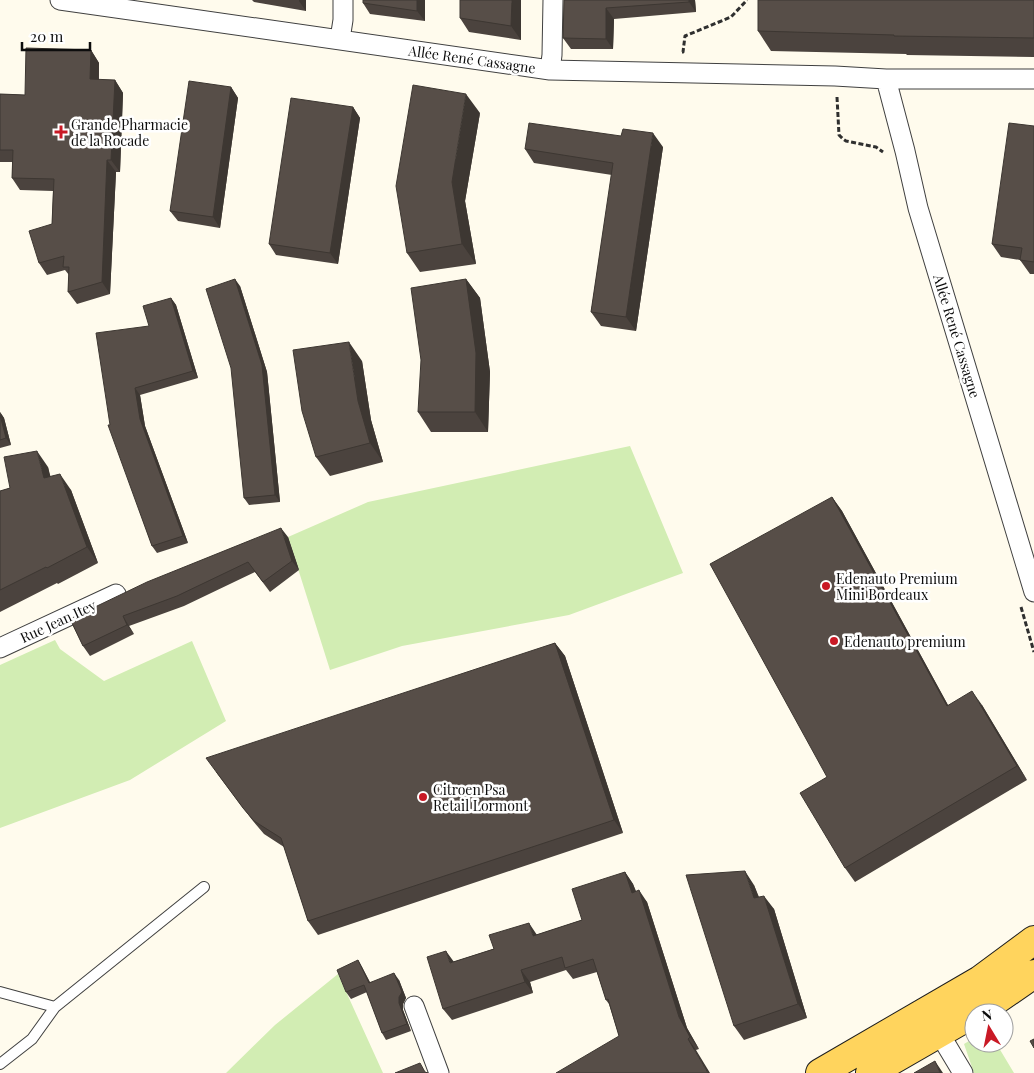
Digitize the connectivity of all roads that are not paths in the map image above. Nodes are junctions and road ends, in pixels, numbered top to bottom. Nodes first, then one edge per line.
1 (60, 0) edge
2 (343, 0) edge
3 (553, 0) edge
4 (340, 40) junction
5 (550, 70) junction
6 (886, 79) junction
7 (1034, 79) edge
8 (1034, 592) edge
9 (116, 594) dead end
10 (0, 648) edge
11 (204, 887) dead end
12 (1034, 940) edge
13 (1034, 974) edge
14 (0, 992) edge
15 (992, 1003) edge
16 (414, 1006) dead end
17 (55, 1007) junction
18 (964, 1019) edge
19 (939, 1033) junction
20 (0, 1064) edge
21 (439, 1073) edge
22 (820, 1073) edge
23 (870, 1073) edge
24 (963, 1073) edge

1 - 4 street, Allée René Cassagne
2 - 4 street
3 - 5 street
4 - 5 street, Allée René Cassagne
5 - 6 street, Allée René Cassagne
6 - 7 street, Allée René Cassagne
6 - 8 street, Allée René Cassagne
9 - 10 street, Rue Jean Itey
11 - 17 lane
12 - 22 main road
13 - 15 main road
14 - 17 lane
16 - 21 street
17 - 20 lane
18 - 19 main road
19 - 23 main road
19 - 24 street

